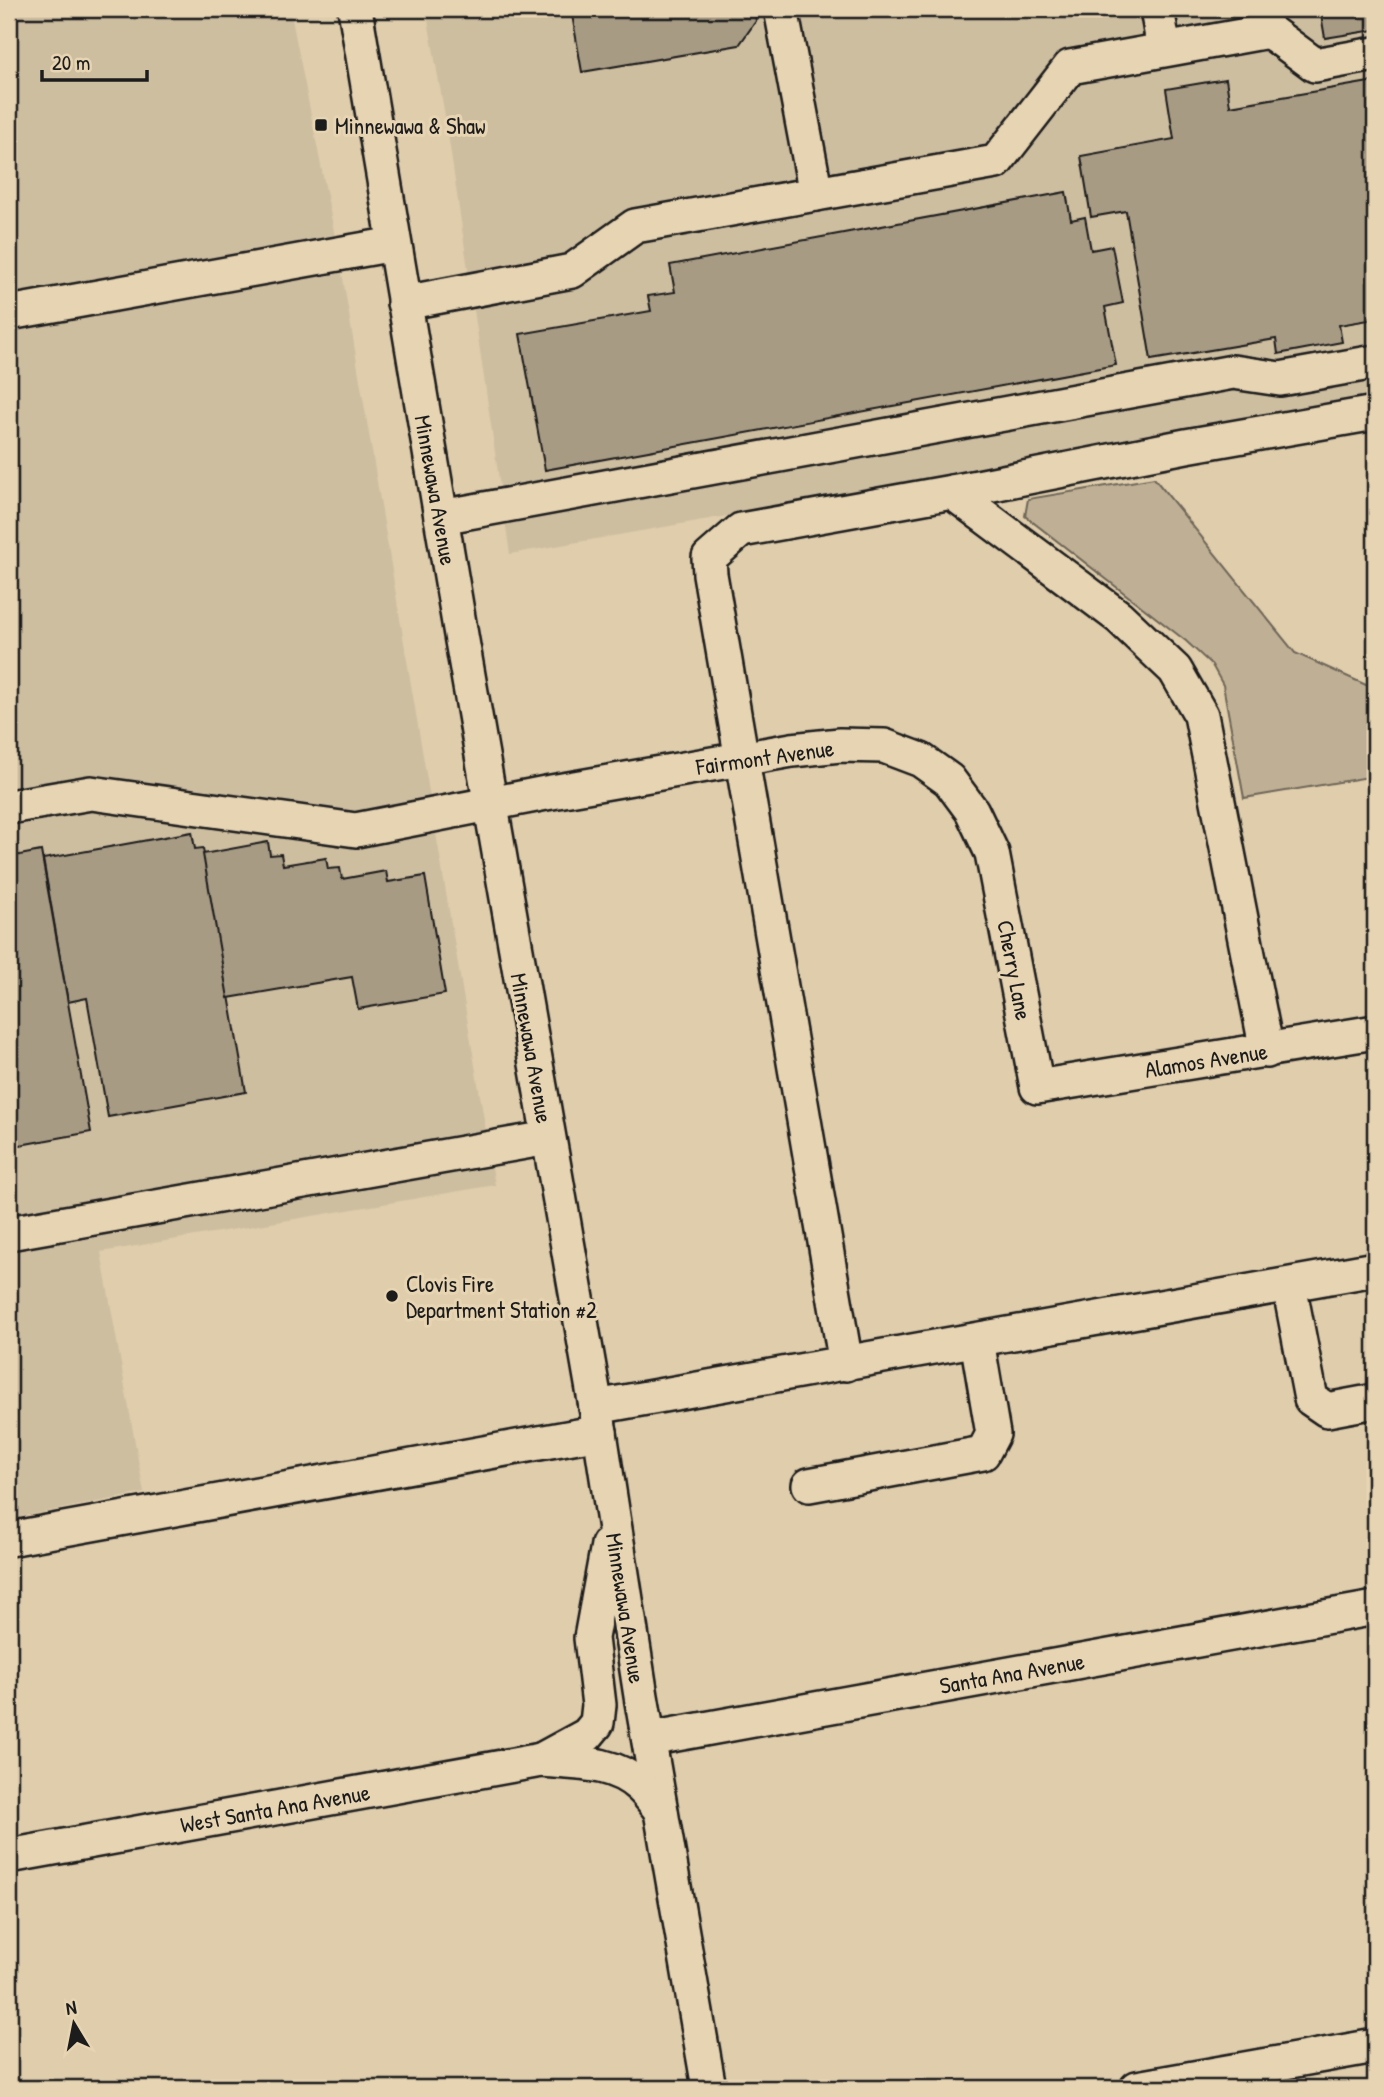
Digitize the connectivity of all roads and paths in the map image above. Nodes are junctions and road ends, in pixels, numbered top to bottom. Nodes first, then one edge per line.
1 (355, 9) edge
2 (781, 9) edge
3 (1157, 9) edge
4 (1164, 49) junction
5 (1375, 54) edge
6 (816, 194) junction
7 (394, 244) junction
8 (404, 303) junction
9 (9, 313) edge
10 (1375, 362) edge
11 (1375, 413) edge
12 (952, 492) junction
13 (441, 517) junction
14 (742, 759) junction
15 (490, 804) junction
16 (9, 807) edge
17 (992, 853) joint
18 (1375, 1032) edge
19 (1267, 1051) junction
20 (1037, 1087) joint
21 (548, 1138) junction
22 (9, 1233) edge
23 (1375, 1269) edge
24 (1289, 1284) junction
25 (977, 1340) junction
26 (846, 1364) junction
27 (1375, 1401) edge
28 (598, 1420) junction
29 (809, 1485) dead end
30 (613, 1521) junction
31 (9, 1539) edge
32 (1375, 1608) edge
33 (649, 1739) junction
34 (541, 1760) junction
35 (661, 1811) junction
36 (9, 1856) edge
37 (1375, 2046) edge
38 (709, 2088) edge
39 (1137, 2088) edge

1 - 7 street, Minnewawa Avenue
2 - 6 street
3 - 4 street
4 - 5 street
4 - 6 street
6 - 8 street
7 - 8 street, Minnewawa Avenue
7 - 9 street
8 - 13 street, Minnewawa Avenue
10 - 13 street
11 - 12 street
12 - 14 street
12 - 19 street
13 - 15 street, Minnewawa Avenue
14 - 15 street, Fairmont Avenue
14 - 17 street, Fairmont Avenue
14 - 26 street
15 - 16 street, Fairmont Avenue
15 - 21 street, Minnewawa Avenue
17 - 20 street, Cherry Lane
18 - 19 street, Alamos Avenue
19 - 20 street, Alamos Avenue
21 - 22 street
21 - 28 street, Minnewawa Avenue
23 - 24 street
24 - 25 street
24 - 27 street
25 - 26 street
25 - 29 street
26 - 28 street
28 - 30 street, Minnewawa Avenue
28 - 31 street
30 - 33 street, Minnewawa Avenue
30 - 34 street, West Santa Ana Avenue
32 - 33 street, Santa Ana Avenue
33 - 35 street, Minnewawa Avenue
34 - 35 street, West Santa Ana Avenue
34 - 36 street, West Santa Ana Avenue
35 - 38 street, Minnewawa Avenue
37 - 39 street

